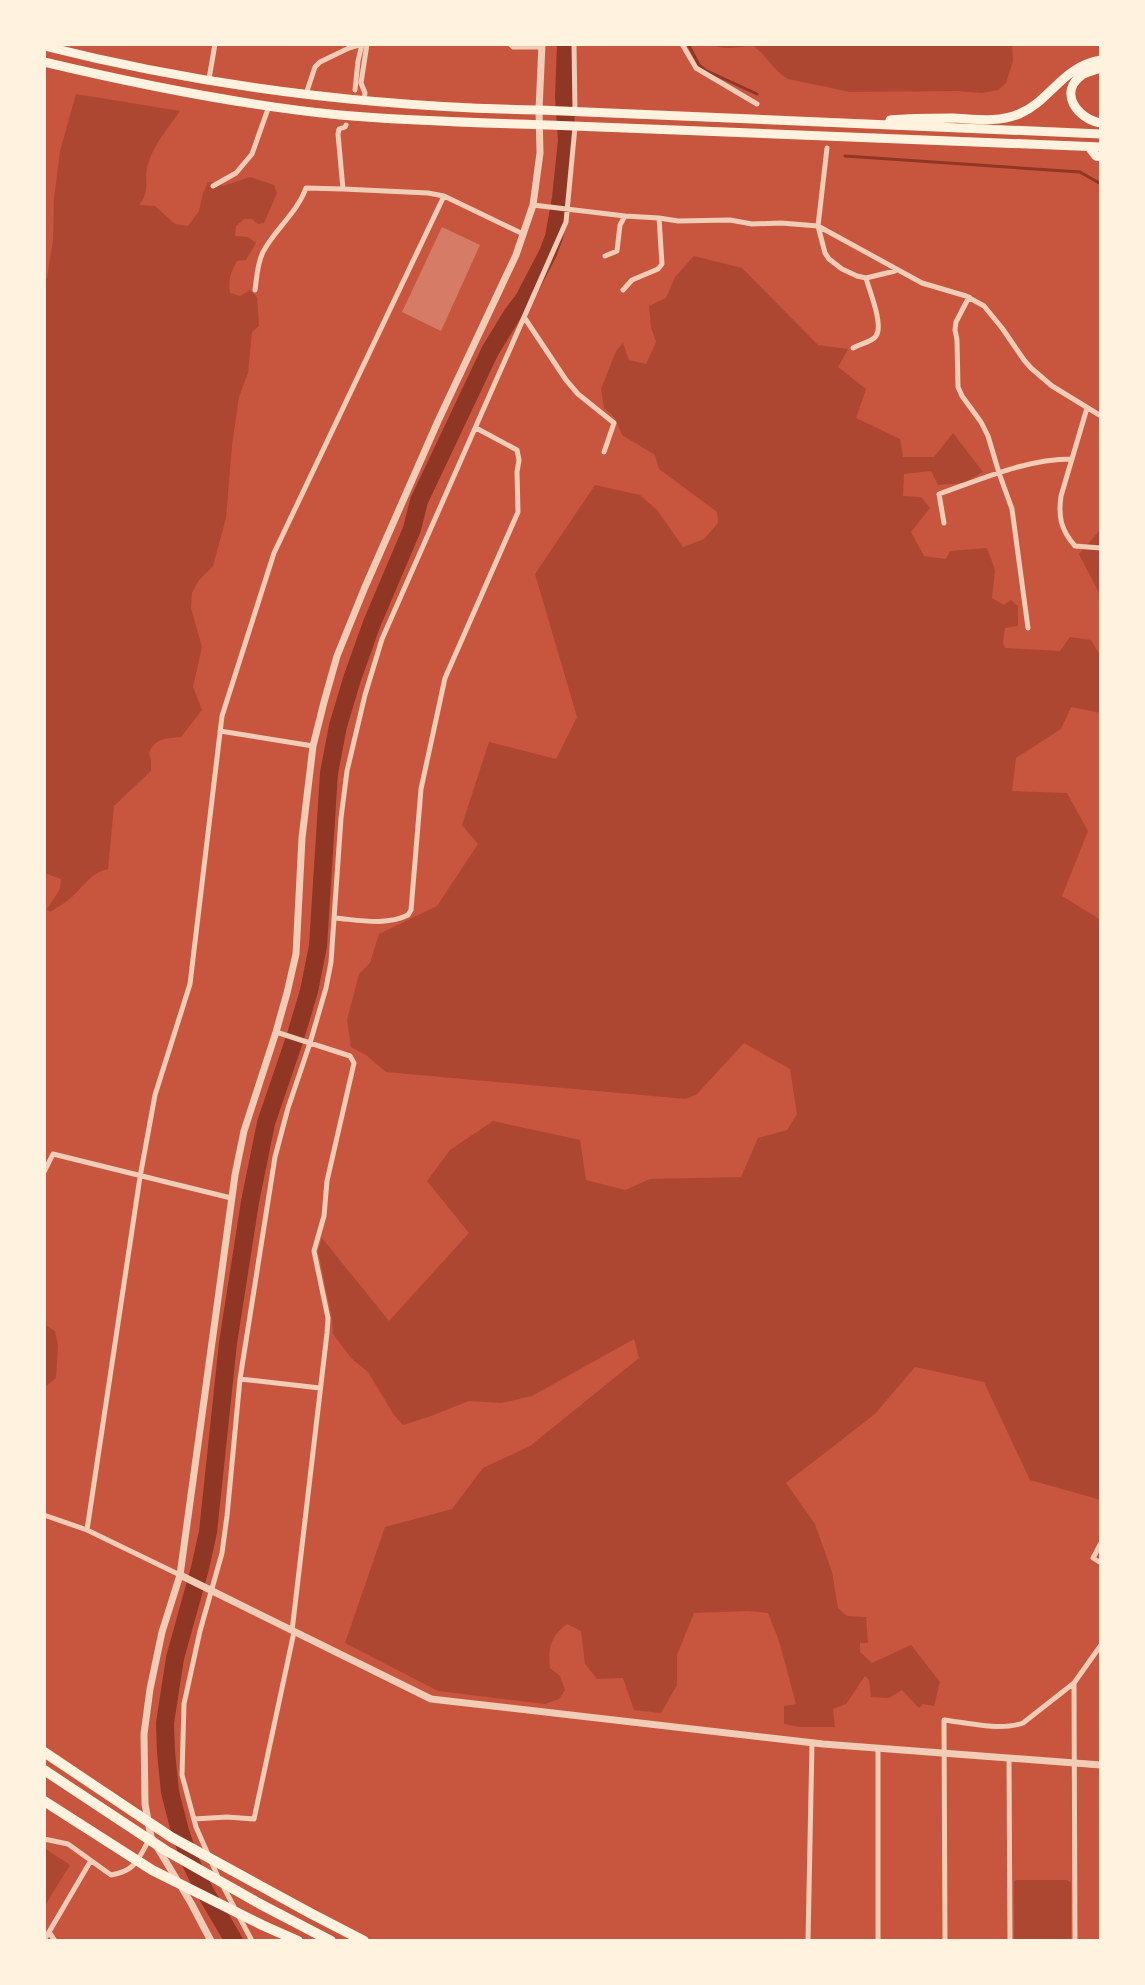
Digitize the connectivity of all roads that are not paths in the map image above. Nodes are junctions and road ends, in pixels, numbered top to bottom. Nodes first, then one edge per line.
1 (215, 44) edge
2 (364, 44) edge
3 (510, 44) edge
4 (574, 44) edge
5 (682, 44) edge
6 (44, 46) edge
7 (542, 46) edge
8 (1101, 60) edge
9 (44, 62) edge
10 (1101, 68) edge
11 (209, 80) junction
12 (355, 90) dead end
13 (306, 95) junction
14 (364, 101) junction
15 (757, 104) dead end
16 (269, 105) junction
17 (543, 110) junction
18 (572, 111) junction
19 (854, 123) junction
20 (1101, 123) edge
21 (346, 125) dead end
22 (544, 125) junction
23 (572, 126) junction
24 (1101, 134) edge
25 (1089, 147) junction
26 (1101, 147) edge
27 (827, 148) dead end
28 (1101, 157) edge
29 (213, 186) dead end
30 (343, 189) junction
31 (444, 196) junction
32 (533, 205) junction
33 (568, 210) junction
34 (625, 216) junction
35 (659, 218) junction
36 (818, 226) junction
37 (523, 234) junction
38 (605, 256) dead end
39 (896, 270) junction
40 (866, 278) junction
41 (255, 290) dead end
42 (623, 290) dead end
43 (969, 297) junction
44 (524, 317) junction
45 (853, 348) dead end
46 (1087, 408) junction
47 (1101, 416) edge
48 (476, 428) junction
49 (604, 452) dead end
50 (1072, 459) junction
51 (999, 473) junction
52 (944, 523) dead end
53 (1101, 548) edge
54 (1028, 628) dead end
55 (220, 731) junction
56 (313, 746) junction
57 (335, 918) junction
58 (276, 1032) junction
59 (310, 1043) junction
60 (44, 1172) edge
61 (140, 1177) junction
62 (231, 1198) junction
63 (240, 1379) junction
64 (320, 1388) junction
65 (44, 1515) edge
66 (87, 1530) junction
67 (1101, 1543) edge
68 (1101, 1563) edge
69 (182, 1576) junction
70 (210, 1589) junction
71 (293, 1631) junction
72 (1101, 1645) edge
73 (1074, 1683) junction
74 (812, 1743) junction
75 (878, 1748) junction
76 (44, 1752) edge
77 (944, 1753) junction
78 (1009, 1758) junction
79 (1075, 1763) junction
80 (1101, 1765) edge
81 (44, 1770) edge
82 (44, 1801) edge
83 (194, 1819) junction
84 (151, 1837) junction
85 (44, 1839) edge
86 (90, 1862) junction
87 (49, 1932) junction
88 (44, 1940) edge
89 (55, 1941) edge
90 (211, 1941) edge
91 (252, 1941) edge
92 (298, 1941) edge
93 (331, 1941) edge
94 (364, 1941) edge
95 (808, 1941) edge
96 (878, 1941) edge
97 (945, 1941) edge
98 (1010, 1941) edge
99 (1075, 1941) edge

1 - 11 street
2 - 12 street
2 - 13 street
2 - 14 street
3 - 7 street
4 - 18 street
5 - 15 street
6 - 11 highway
7 - 17 street
8 - 19 highway
9 - 16 highway
10 - 20 highway
11 - 13 highway
13 - 14 highway
14 - 17 highway
16 - 22 highway
16 - 29 street
17 - 18 highway
17 - 22 street
18 - 19 highway
19 - 24 highway
21 - 30 street
22 - 23 highway
22 - 32 street
23 - 25 highway
23 - 33 street
25 - 26 highway
25 - 28 highway
27 - 36 street
30 - 31 street
30 - 41 street
31 - 37 street
31 - 55 street
32 - 33 street
32 - 37 street
33 - 34 street
33 - 44 street
34 - 35 street
34 - 38 street
35 - 36 street
35 - 42 street
36 - 39 street
36 - 40 street
37 - 56 street
39 - 40 street
39 - 43 street
40 - 45 street
43 - 46 street
43 - 51 street
44 - 48 street
44 - 49 street
46 - 47 street
46 - 50 street
48 - 57 street
48 - 57 street
50 - 51 street
50 - 53 street
51 - 52 street
51 - 54 street
55 - 56 street
55 - 61 street
56 - 58 street
57 - 59 street
58 - 59 street
58 - 62 street
59 - 63 street
59 - 64 street
60 - 61 street
61 - 62 street
61 - 66 street
62 - 69 street
63 - 64 street
63 - 70 street
64 - 71 street
65 - 66 street
66 - 69 street
67 - 68 street
69 - 70 street
69 - 84 street
70 - 71 street
70 - 83 street
71 - 74 street
71 - 83 street
72 - 73 street
73 - 77 street
73 - 79 street
74 - 75 street
74 - 95 street
75 - 77 street
75 - 96 street
76 - 94 highway
77 - 78 street
77 - 97 street
78 - 79 street
78 - 98 street
79 - 80 street
79 - 99 street
81 - 93 highway
82 - 92 highway
83 - 91 street
84 - 86 street
84 - 90 street
85 - 86 street
86 - 87 street
87 - 88 street
87 - 89 street

